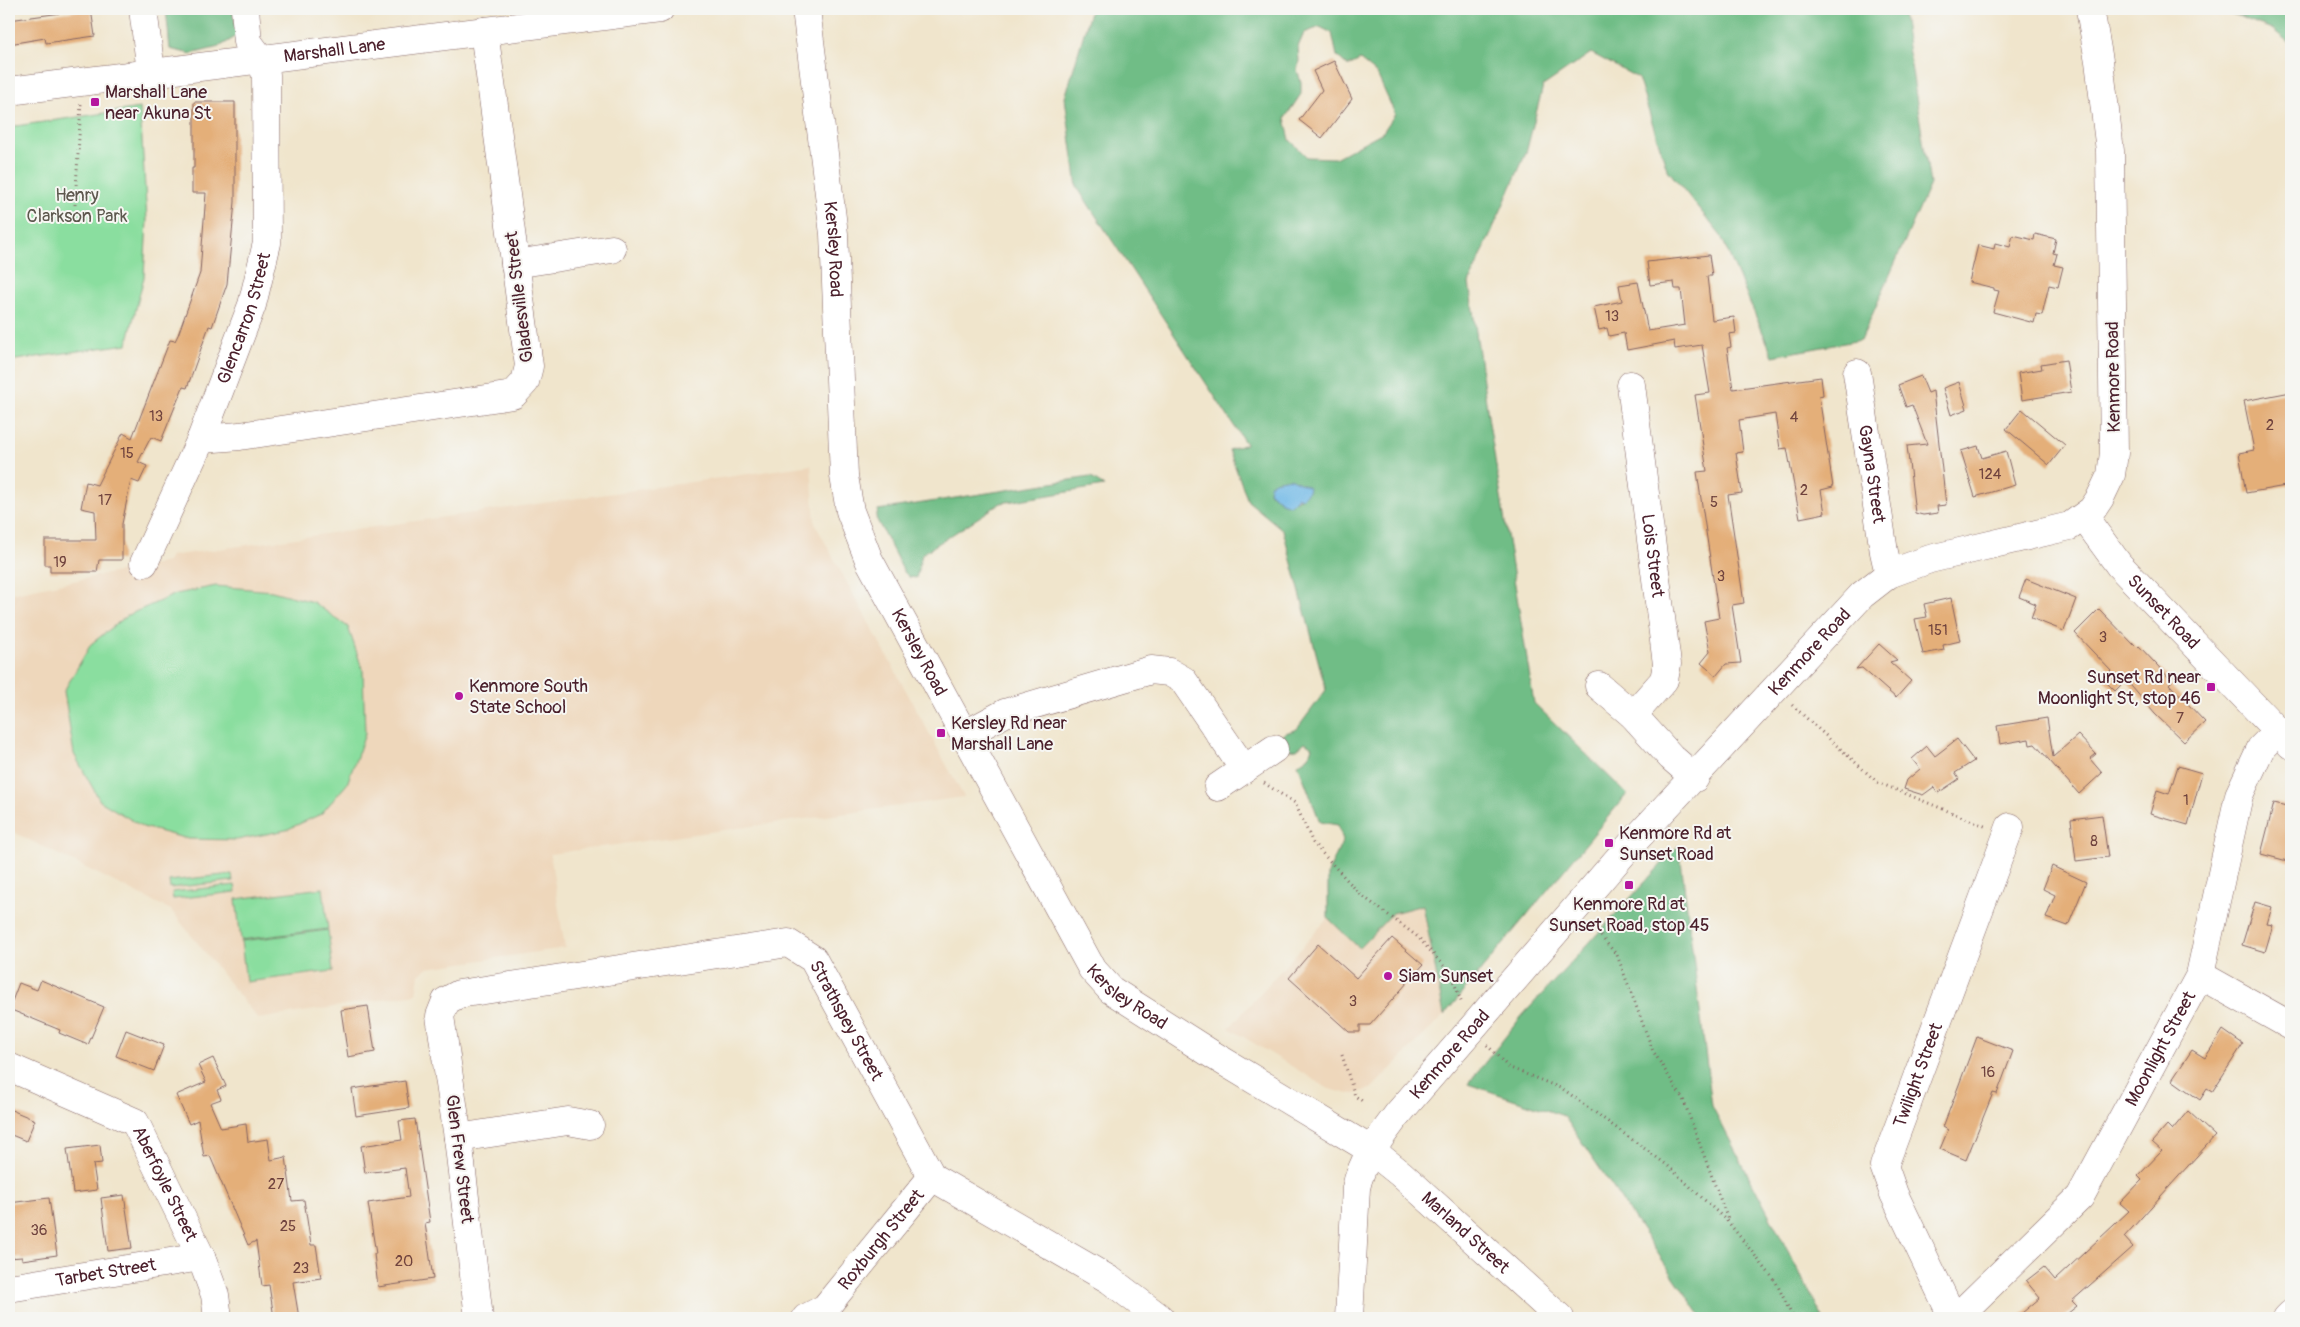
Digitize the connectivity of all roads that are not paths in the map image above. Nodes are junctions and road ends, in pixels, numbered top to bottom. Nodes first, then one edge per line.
1 (143, 9) edge
2 (245, 9) edge
3 (660, 9) edge
4 (806, 9) edge
5 (2090, 9) edge
6 (484, 31) junction
7 (260, 58) junction
8 (151, 72) junction
9 (9, 91) edge
10 (612, 249) dead end
11 (515, 264) junction
12 (1857, 373) dead end
13 (1631, 385) dead end
14 (201, 439) junction
15 (2084, 517) junction
16 (144, 564) dead end
17 (1889, 574) junction
18 (1599, 686) dead end
19 (1633, 715) junction
20 (964, 735) junction
21 (2284, 738) edge
22 (1274, 749) dead end
23 (1244, 769) junction
24 (1695, 778) junction
25 (1218, 787) dead end
26 (2010, 827) road end
27 (2200, 975) junction
28 (446, 1001) joint
29 (2291, 1026) edge
30 (9, 1067) edge
31 (590, 1125) dead end
32 (458, 1138) junction
33 (1371, 1150) junction
34 (932, 1177) junction
35 (201, 1257) junction
36 (9, 1288) edge
37 (2291, 1314) edge
38 (218, 1318) edge
39 (480, 1318) edge
40 (806, 1318) edge
41 (1160, 1318) edge
42 (1349, 1318) edge
43 (1560, 1318) edge
44 (1954, 1318) edge
45 (2287, 1318) edge

1 - 8 street
2 - 7 street, Glencarron Street
3 - 6 street, Marshall Lane
4 - 20 street, Kersley Road
5 - 15 street, Kenmore Road
6 - 7 street, Marshall Lane
6 - 11 street, Gladesville Street
7 - 8 street, Marshall Lane
7 - 14 street, Glencarron Street
8 - 9 street, Marshall Lane
10 - 11 street
11 - 14 street, Gladesville Street
12 - 17 street, Gayna Street
13 - 19 street, Lois Street
14 - 16 street, Glencarron Street
15 - 17 street, Kenmore Road
15 - 21 street, Sunset Road
17 - 24 street, Kenmore Road
18 - 19 street
19 - 24 street
20 - 23 street
20 - 33 street, Kersley Road
21 - 27 street, Moonlight Street
22 - 23 street
23 - 25 street
24 - 33 street, Kenmore Road
26 - 44 street, Twilight Street
27 - 29 street
27 - 44 street, Moonlight Street
28 - 32 street, Glen Frew Street
28 - 34 street, Strathspey Street
30 - 35 street, Aberfoyle Street
31 - 32 street
32 - 39 street, Glen Frew Street
33 - 42 street, Kenmore Road
33 - 43 street, Marland Street
34 - 40 street, Roxburgh Street
34 - 41 street
35 - 36 street, Tarbet Street
35 - 38 street, Aberfoyle Street
37 - 45 street

